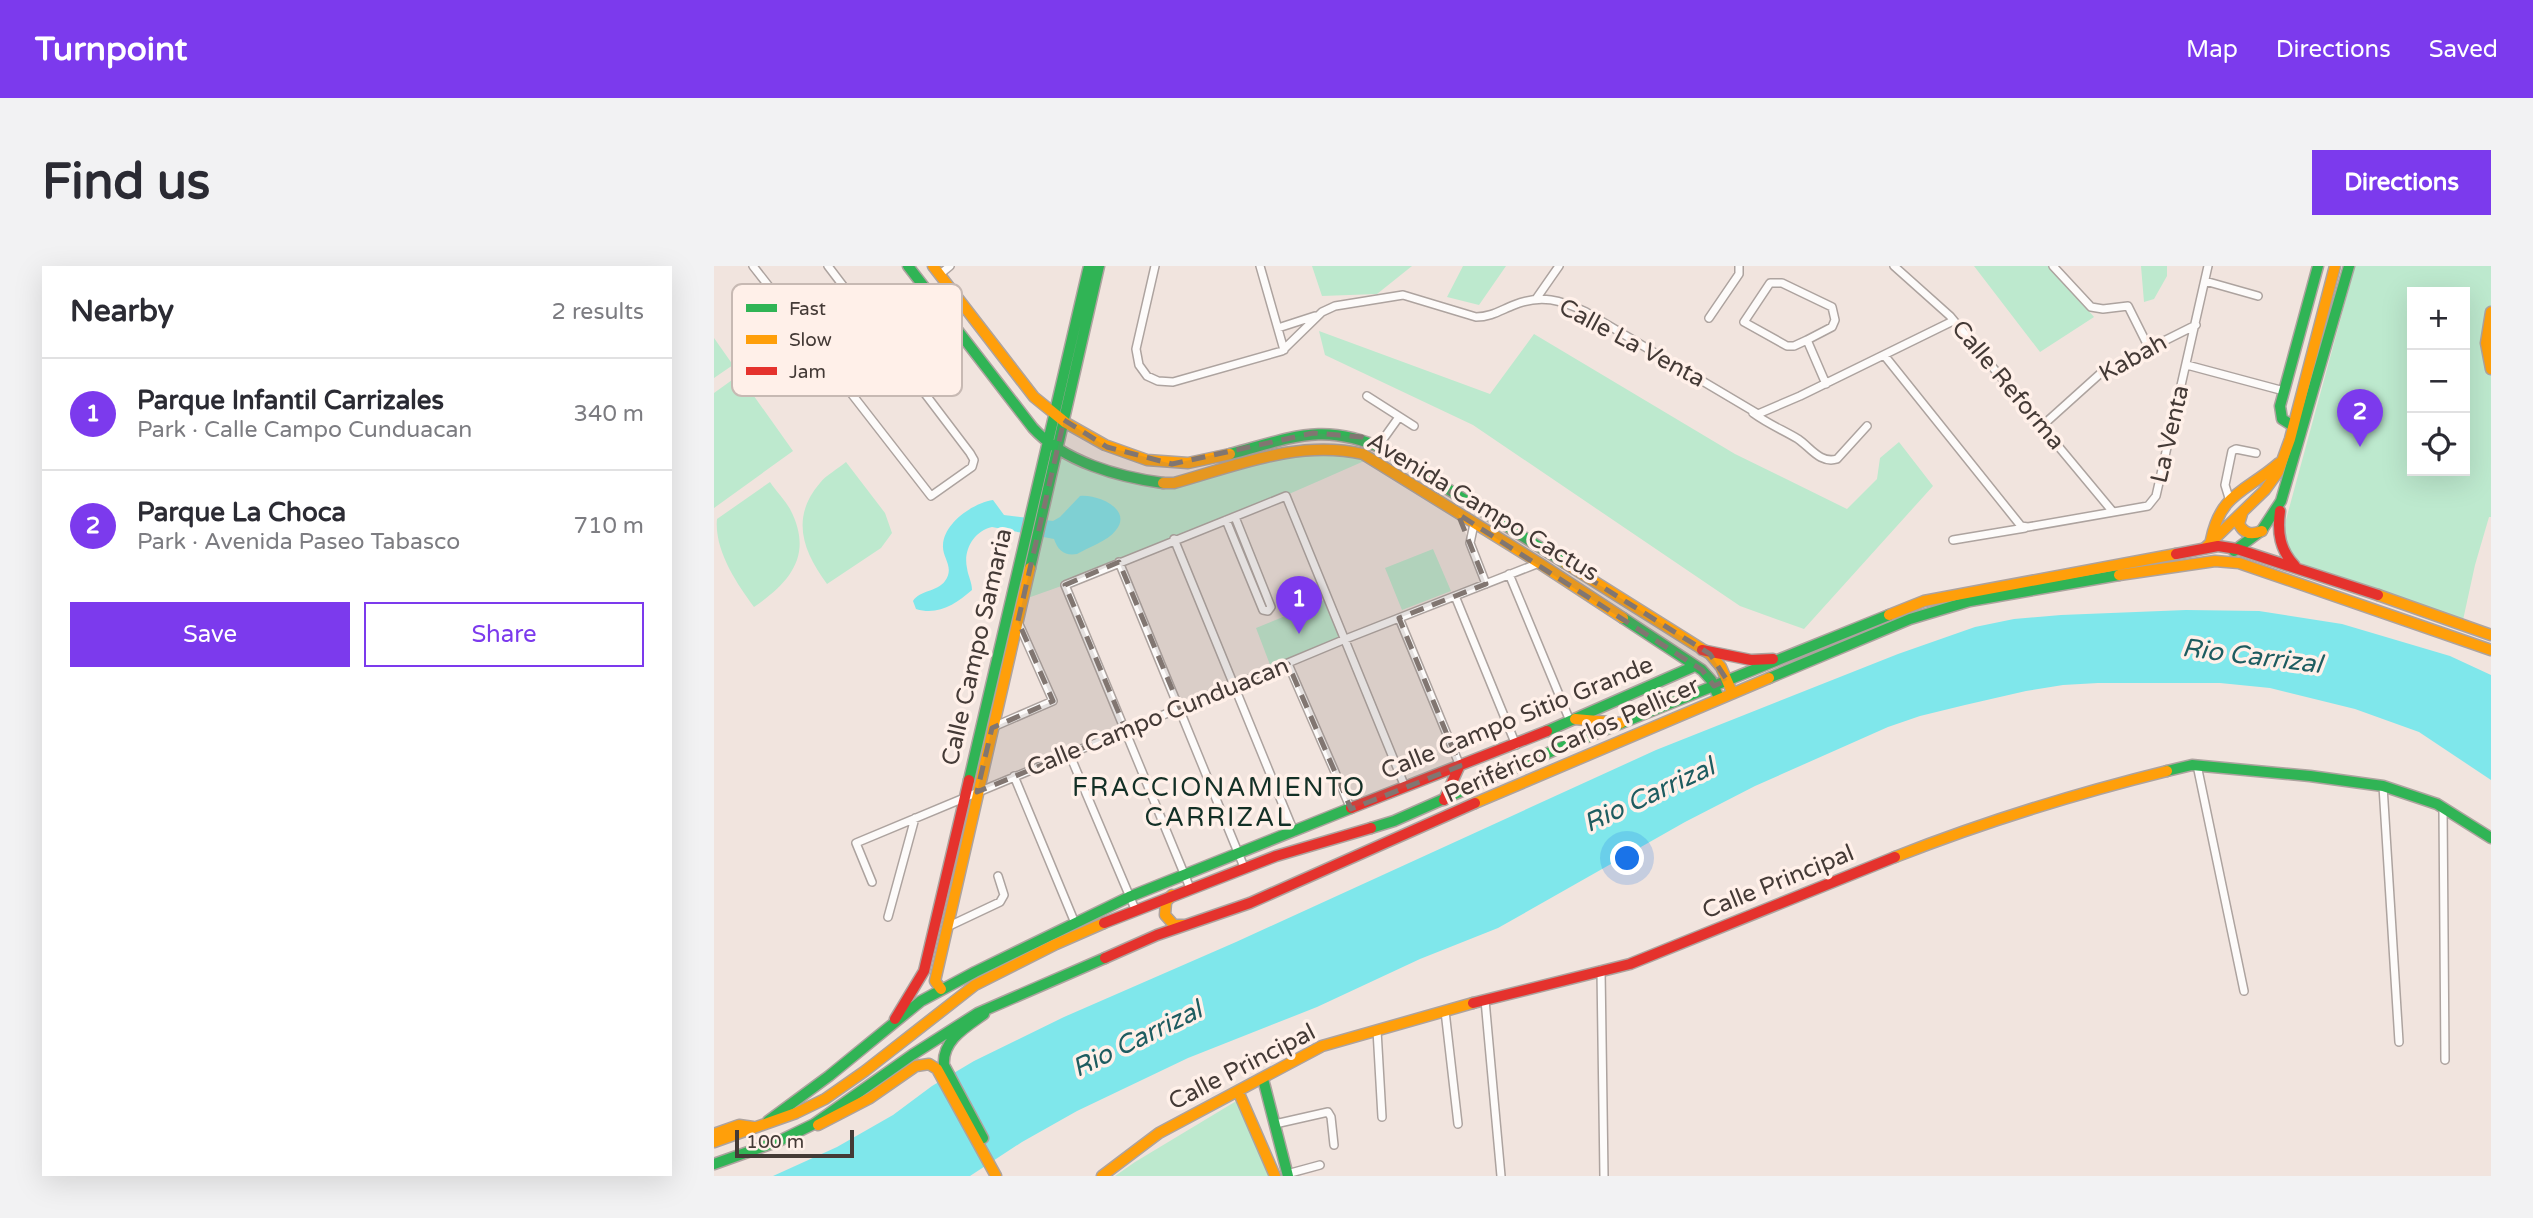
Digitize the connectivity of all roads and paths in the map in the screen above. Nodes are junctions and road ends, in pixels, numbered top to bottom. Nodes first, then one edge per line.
1 (753, 266) edge
2 (828, 266) edge
3 (908, 266) edge
4 (950, 266) edge
5 (1089, 266) edge
6 (1099, 266) edge
7 (1155, 266) edge
8 (1260, 266) edge
9 (1559, 266) edge
10 (1740, 266) edge
11 (1894, 266) edge
12 (2053, 266) edge
13 (2208, 266) edge
14 (2318, 266) edge
15 (2335, 266) edge
16 (2349, 266) edge
17 (936, 270) edge
18 (2205, 281) junction
19 (767, 284) edge
20 (842, 284) edge
21 (922, 284) edge
22 (947, 284) edge
23 (2258, 296) dead end
24 (1536, 299) junction
25 (962, 304) edge
26 (2491, 312) edge
27 (1319, 315) junction
28 (1709, 318) dead end
29 (1954, 321) junction
30 (2196, 325) junction
31 (1278, 328) junction
32 (962, 336) edge
33 (1807, 340) junction
34 (2149, 348) junction
35 (1284, 350) junction
36 (1884, 355) junction
37 (2187, 365) junction
38 (2491, 369) edge
39 (1826, 384) junction
40 (2284, 391) junction
41 (853, 396) edge
42 (927, 396) edge
43 (1367, 396) dead end
44 (1753, 412) junction
45 (1059, 417) junction
46 (1399, 417) junction
47 (1414, 426) dead end
48 (1867, 426) dead end
49 (2042, 426) junction
50 (2293, 426) junction
51 (1048, 442) junction
52 (1379, 445) junction
53 (1057, 449) junction
54 (2256, 453) dead end
55 (2284, 456) junction
56 (2230, 498) junction
57 (2281, 501) junction
58 (2243, 511) junction
59 (2113, 512) junction
60 (1231, 518) junction
61 (1474, 524) junction
62 (2028, 527) junction
63 (2265, 530) junction
64 (1174, 539) junction
65 (1954, 540) dead end
66 (2218, 550) junction
67 (2237, 550) junction
68 (1119, 562) junction
69 (1539, 563) junction
70 (2297, 568) junction
71 (1509, 574) junction
72 (1486, 584) junction
73 (1455, 596) junction
74 (1399, 618) junction
75 (1018, 621) junction
76 (2491, 635) edge
77 (1343, 640) junction
78 (1702, 650) junction
79 (2491, 650) edge
80 (1783, 659) junction
81 (1288, 664) junction
82 (1695, 666) junction
83 (1727, 680) junction
84 (1234, 686) junction
85 (1714, 686) junction
86 (1732, 692) junction
87 (1719, 698) junction
88 (1180, 708) junction
89 (1573, 720) junction
90 (1624, 723) junction
91 (992, 728) junction
92 (1126, 730) junction
93 (1516, 745) junction
94 (1069, 753) junction
95 (2197, 765) junction
96 (1459, 767) junction
97 (1014, 776) junction
98 (2383, 786) junction
99 (1405, 787) junction
100 (977, 792) junction
101 (963, 797) junction
102 (1444, 800) junction
103 (2443, 808) junction
104 (1350, 809) junction
105 (915, 818) junction
106 (1294, 832) junction
107 (2491, 838) edge
108 (1239, 853) junction
109 (1244, 867) junction
110 (1185, 874) junction
111 (998, 876) dead end
112 (872, 882) dead end
113 (1190, 888) junction
114 (1172, 895) junction
115 (1129, 897) junction
116 (1137, 909) junction
117 (888, 917) dead end
118 (1075, 923) junction
119 (1183, 925) junction
120 (947, 927) junction
121 (1157, 935) junction
122 (1601, 970) junction
123 (941, 989) junction
124 (2244, 991) dead end
125 (1485, 1000) junction
126 (996, 1006) junction
127 (1445, 1011) junction
128 (887, 1029) junction
129 (1377, 1030) junction
130 (2399, 1042) dead end
131 (2445, 1060) dead end
132 (940, 1067) junction
133 (1263, 1079) junction
134 (1238, 1091) junction
135 (1382, 1117) dead end
136 (766, 1123) junction
137 (1275, 1124) junction
138 (1458, 1124) dead end
139 (753, 1127) junction
140 (714, 1133) edge
141 (797, 1133) junction
142 (714, 1142) edge
143 (1334, 1145) dead end
144 (714, 1164) edge
145 (1320, 1165) dead end
146 (1287, 1175) edge
147 (996, 1176) edge
148 (1003, 1176) edge
149 (1102, 1176) edge
150 (1275, 1176) edge
151 (1501, 1176) edge
152 (1604, 1176) edge

1 - 19 street
2 - 20 street
3 - 21 main road, Avenida Campo Cactus
4 - 17 street
5 - 45 main road, Calle Campo Samaria
6 - 45 main road, Calle Campo Samaria
7 - 35 street, Calle La Venta
8 - 31 street
9 - 24 street
10 - 28 street
11 - 29 street, Calle Reforma
12 - 34 street
13 - 18 street, La Venta
14 - 40 main road
15 - 50 main road
16 - 57 main road
17 - 22 main road
18 - 23 street
18 - 30 street, La Venta
24 - 27 street, Calle La Venta
24 - 44 street, Calle La Venta
25 - 45 main road
26 - 38 main road
27 - 31 street
27 - 35 street, Calle La Venta
29 - 36 street
29 - 49 street, Calle Reforma
30 - 34 street, Kabah
30 - 37 street, La Venta
31 - 35 street
32 - 51 main road, Avenida Campo Cactus
33 - 33 street
33 - 39 street
34 - 49 street, Kabah
36 - 39 street
36 - 62 street
37 - 40 street
37 - 59 street, La Venta
39 - 44 street
40 - 50 main road
41 - 42 street
43 - 46 street
44 - 48 street, Calle La Venta
45 - 51 main road, Calle Campo Samaria
45 - 52 main road
45 - 53 main road, Calle Campo Samaria
46 - 47 street
46 - 52 street
49 - 59 street, Calle Reforma
50 - 55 main road
51 - 53 main road, Avenida Campo Cactus
51 - 101 main road, Calle Campo Samaria
52 - 78 main road
53 - 61 main road, Avenida Campo Cactus
53 - 75 main road, Calle Campo Samaria
54 - 56 street
55 - 56 main road
55 - 58 main road
56 - 66 main road
57 - 63 main road
57 - 70 main road
58 - 63 main road
58 - 66 main road
59 - 62 street
60 - 60 street
60 - 64 street
60 - 77 street
61 - 69 main road, Avenida Campo Cactus
61 - 72 street
62 - 65 street
63 - 67 main road
64 - 68 street
64 - 84 street
66 - 67 main road
66 - 79 main road, Periférico Carlos Pellicer
66 - 80 main road
66 - 86 main road, Periférico Carlos Pellicer
67 - 70 main road
68 - 88 street
68 - 92 street
69 - 71 street, Calle Campo Cunduacan
69 - 82 main road, Avenida Campo Cactus
70 - 76 main road
71 - 72 street, Calle Campo Cunduacan
71 - 89 street
72 - 73 street, Calle Campo Cunduacan
73 - 74 street, Calle Campo Cunduacan
73 - 93 street
74 - 77 street, Calle Campo Cunduacan
74 - 96 street
75 - 91 main road, Calle Campo Samaria
75 - 91 street
77 - 81 street, Calle Campo Cunduacan
77 - 99 street
78 - 80 main road
78 - 83 main road
80 - 83 main road
81 - 84 street, Calle Campo Cunduacan
81 - 104 street
82 - 85 main road, Avenida Campo Cactus
82 - 89 main road, Calle Campo Sitio Grande
83 - 85 main road
83 - 86 main road
84 - 88 street, Calle Campo Cunduacan
84 - 106 street
85 - 87 main road, Avenida Campo Cactus
85 - 90 main road
86 - 87 main road, Periférico Carlos Pellicer
87 - 119 main road, Periférico Carlos Pellicer
88 - 92 street, Calle Campo Cunduacan
88 - 108 street
89 - 90 main road
89 - 93 main road, Calle Campo Sitio Grande
90 - 102 main road
91 - 100 main road, Calle Campo Samaria
92 - 94 street, Calle Campo Cunduacan
92 - 110 street
93 - 96 main road, Calle Campo Sitio Grande
94 - 97 street, Calle Campo Cunduacan
94 - 115 street
95 - 98 main road, Calle Principal
95 - 122 main road, Calle Principal
95 - 124 street
96 - 99 main road, Calle Campo Sitio Grande
96 - 102 main road
97 - 100 street, Calle Campo Cunduacan
97 - 118 street
98 - 103 main road, Calle Principal
98 - 130 street
99 - 104 main road, Calle Campo Sitio Grande
100 - 101 street, Calle Campo Cunduacan
100 - 120 main road, Calle Campo Samaria
101 - 105 street, Calle Campo Cunduacan
101 - 128 main road, Calle Campo Samaria
102 - 109 main road
103 - 107 main road, Calle Principal
103 - 131 street
104 - 106 main road, Calle Campo Sitio Grande
105 - 112 street, Calle Campo Cunduacan
105 - 117 street
106 - 108 main road, Calle Campo Sitio Grande
108 - 109 street
108 - 110 main road, Calle Campo Sitio Grande
109 - 113 main road
110 - 113 street
110 - 115 main road, Calle Campo Sitio Grande
111 - 120 street
113 - 114 main road
114 - 116 main road
114 - 119 main road
115 - 116 street
115 - 118 main road, Calle Campo Sitio Grande
116 - 121 main road
116 - 136 main road
118 - 123 main road, Calle Campo Sitio Grande
119 - 121 main road, Periférico Carlos Pellicer
120 - 123 main road, Calle Campo Samaria
121 - 126 main road, Periférico Carlos Pellicer
122 - 125 main road, Calle Principal
122 - 152 street
123 - 128 main road, Calle Campo Sitio Grande
125 - 127 main road, Calle Principal
125 - 151 street
126 - 132 main road
126 - 141 main road, Periférico Carlos Pellicer
127 - 129 main road, Calle Principal
127 - 138 street
128 - 136 main road, Calle Campo Sitio Grande
129 - 133 main road, Calle Principal
129 - 135 street
132 - 141 main road
132 - 147 main road
132 - 148 main road
133 - 134 main road, Calle Principal
133 - 137 main road
134 - 149 main road, Calle Principal
134 - 150 main road
136 - 139 main road
137 - 143 street
137 - 146 main road
139 - 140 main road
139 - 142 main road
141 - 144 main road, Periférico Carlos Pellicer
145 - 146 street

